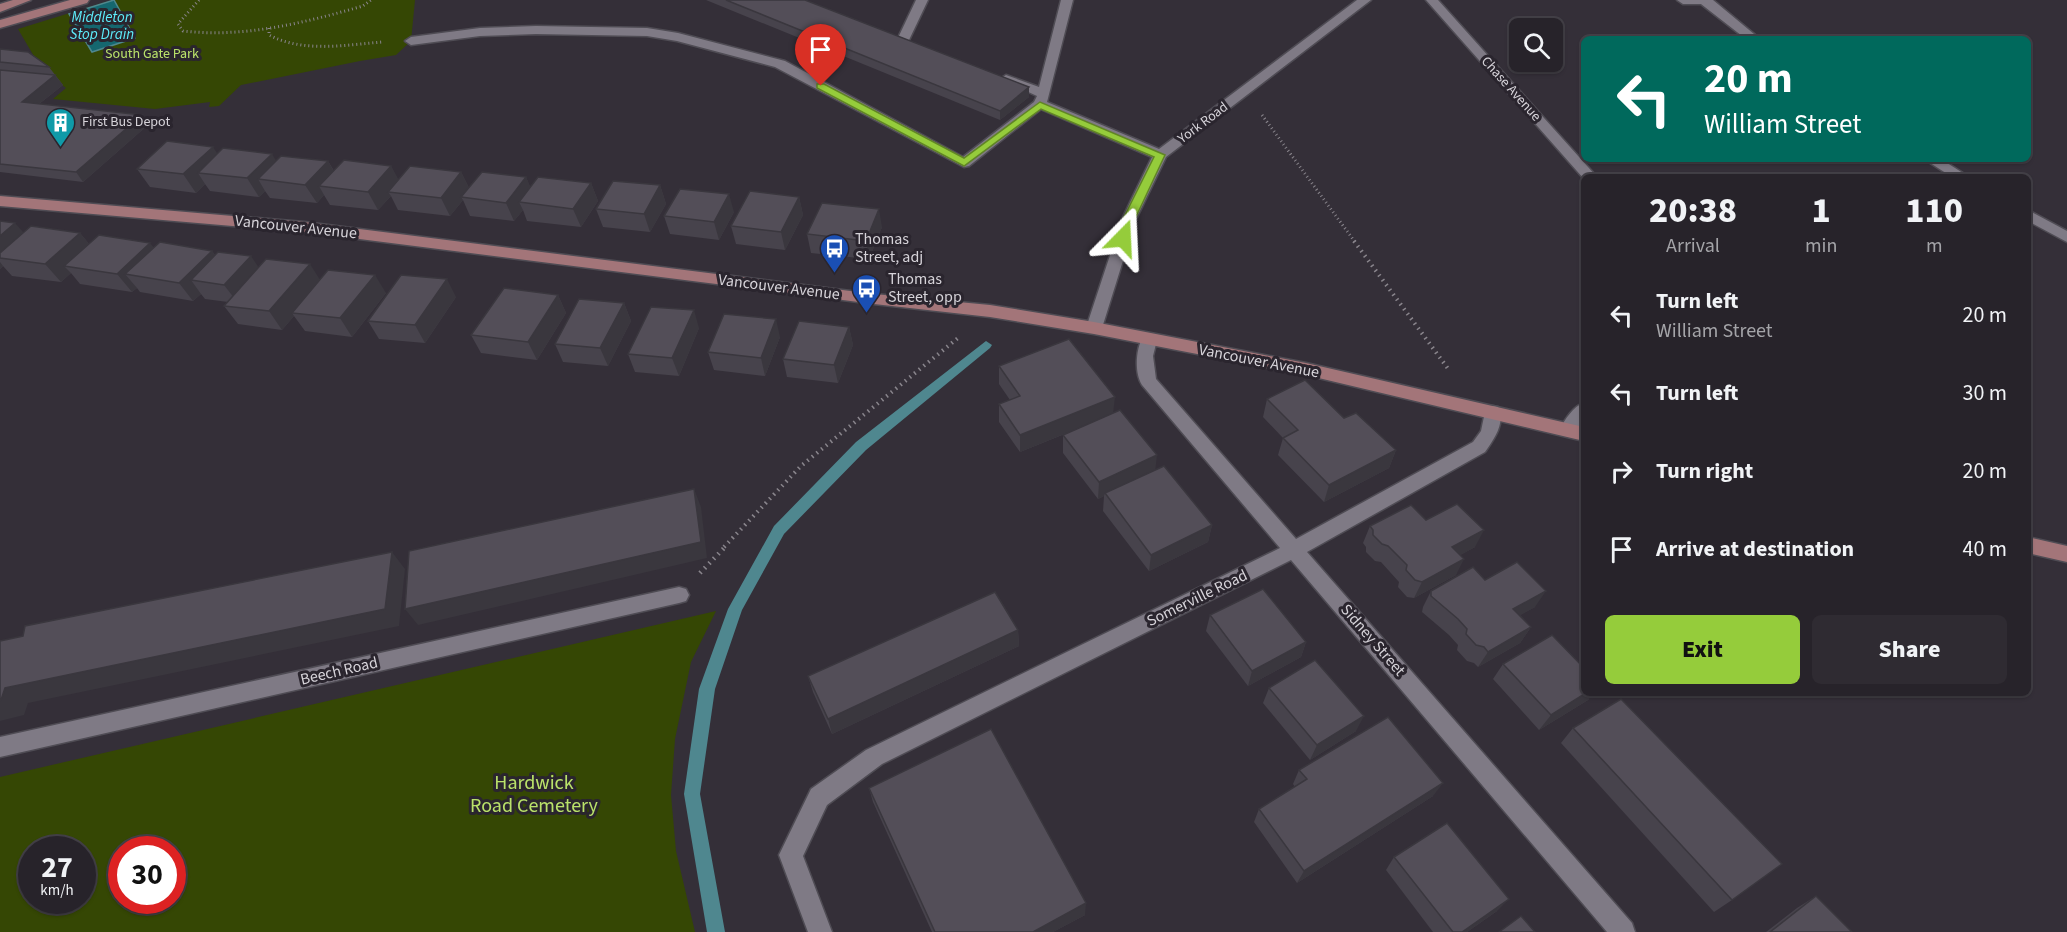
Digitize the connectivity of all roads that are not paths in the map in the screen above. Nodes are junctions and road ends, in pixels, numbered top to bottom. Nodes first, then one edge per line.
1 (25, 0) edge
2 (83, 0) edge
3 (922, 0) edge
4 (1067, 0) edge
5 (1365, 0) edge
6 (1432, 0) edge
7 (1683, 0) edge
8 (1705, 0) edge
9 (0, 8) edge
10 (0, 24) edge
11 (1750, 36) edge
12 (903, 40) edge
13 (411, 41) road end
14 (990, 73) edge
15 (1042, 99) junction
16 (1160, 155) junction
17 (1936, 162) edge
18 (1587, 174) edge
19 (1957, 174) edge
20 (0, 201) edge
21 (2031, 217) edge
22 (2067, 237) edge
23 (1094, 328) junction
24 (1149, 340) junction
25 (1492, 412) junction
26 (1581, 417) edge
27 (1576, 432) edge
28 (2032, 544) edge
29 (1295, 549) junction
30 (2067, 554) edge
31 (678, 595) road end
32 (0, 747) edge
33 (820, 932) edge
34 (1623, 932) edge

1 - 9 main road
2 - 10 main road
3 - 12 street
4 - 15 street
5 - 16 street, York Road
6 - 18 street, Chase Avenue
7 - 8 street
8 - 11 street
13 - 15 street
14 - 15 street
15 - 16 street
16 - 23 street, York Road
17 - 19 street
20 - 23 main road, Vancouver Avenue
21 - 22 street
23 - 24 main road, Vancouver Avenue
24 - 25 main road, Vancouver Avenue
24 - 29 street, Sidney Street
25 - 27 main road, Vancouver Avenue
25 - 29 street, Somerville Road
26 - 27 street
28 - 30 main road
29 - 33 street, Somerville Road
29 - 34 street, Sidney Street
31 - 32 street, Beech Road

